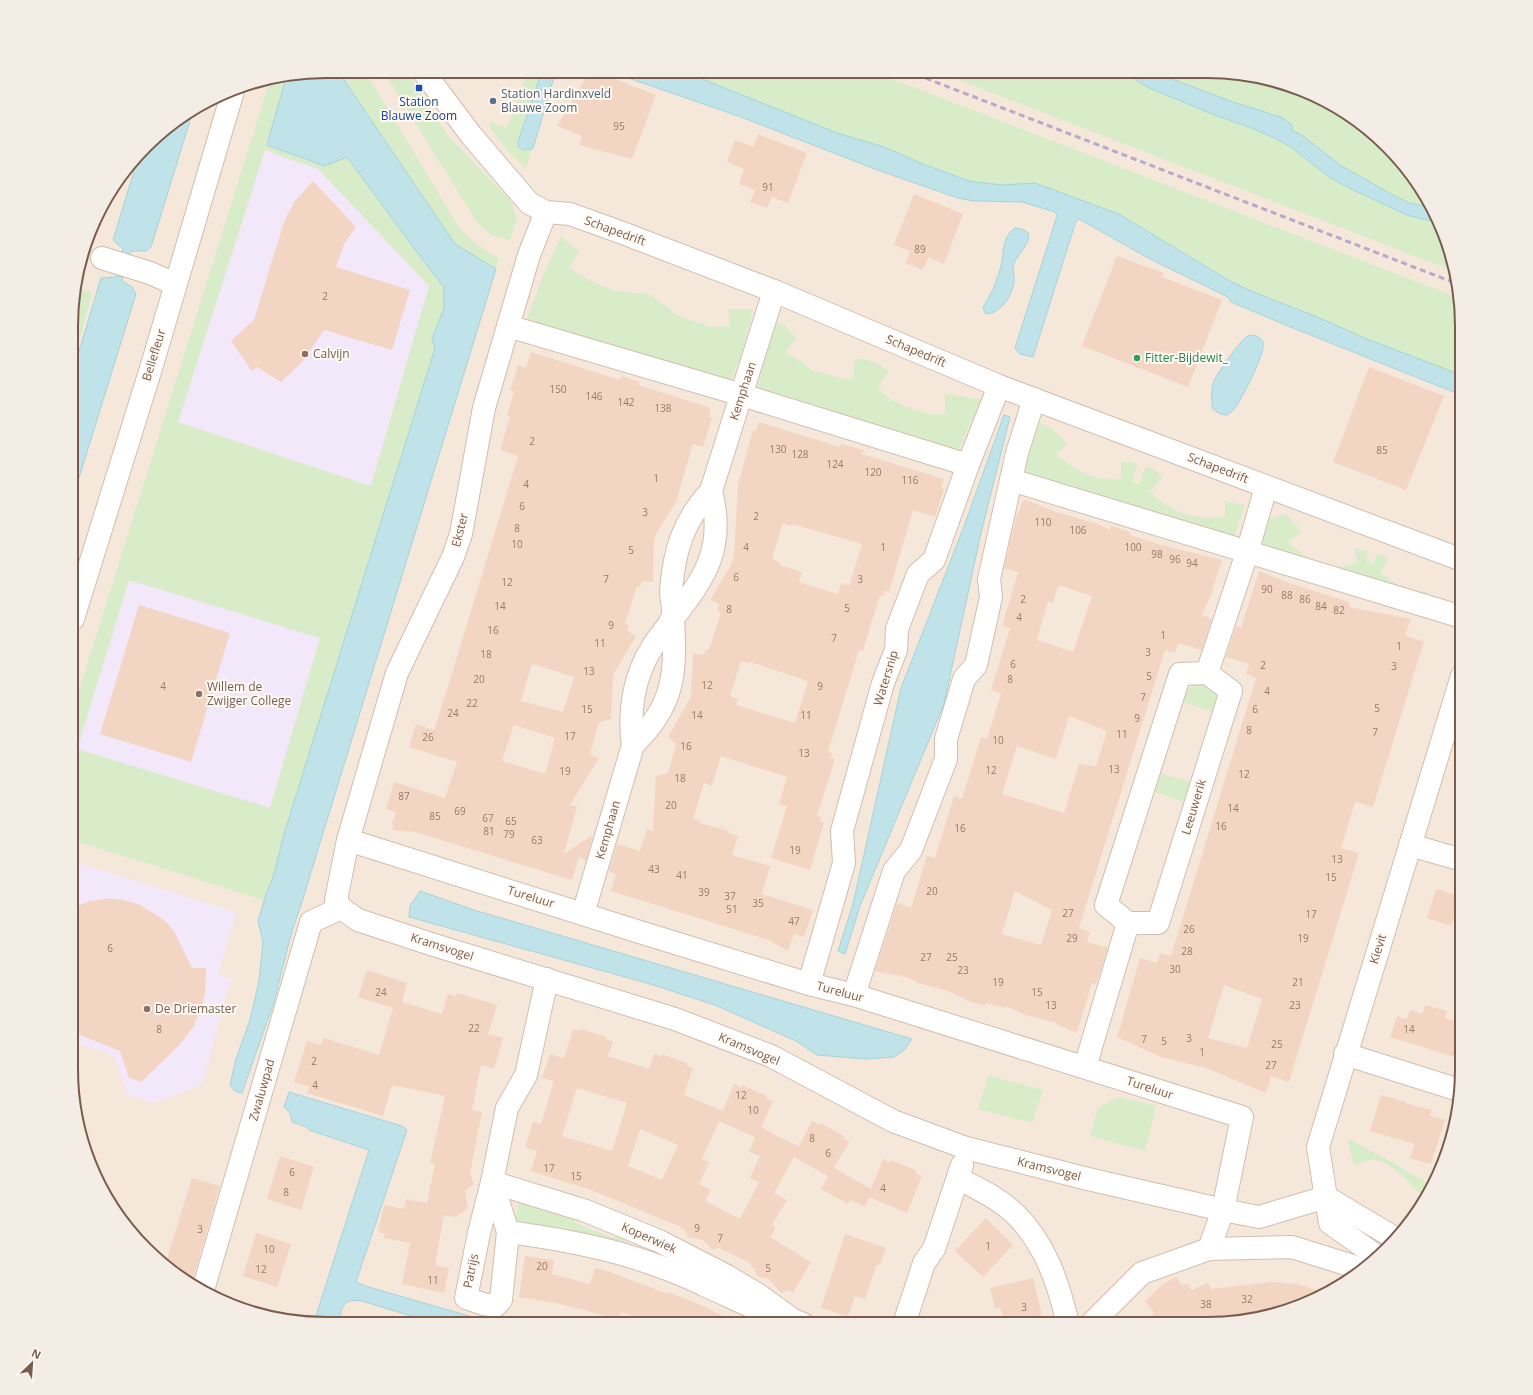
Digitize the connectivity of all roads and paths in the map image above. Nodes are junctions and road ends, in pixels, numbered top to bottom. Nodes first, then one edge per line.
1 (428, 78) edge
2 (231, 97) edge
3 (546, 212) junction
4 (102, 258) dead end
5 (175, 284) junction
6 (774, 291) junction
7 (508, 326) junction
8 (999, 386) junction
9 (742, 395) junction
10 (1034, 399) junction
11 (968, 465) junction
12 (1011, 480) junction
13 (1266, 487) junction
14 (711, 491) junction
15 (1247, 553) junction
16 (1455, 557) edge
17 (78, 599) edge
18 (1455, 615) edge
19 (673, 618) junction
20 (1207, 673) junction
21 (1455, 699) edge
22 (633, 745) junction
23 (348, 840) junction
24 (1410, 844) junction
25 (1455, 858) edge
26 (341, 908) junction
27 (583, 914) junction
28 (1128, 923) junction
29 (547, 980) junction
30 (809, 984) junction
31 (854, 995) junction
32 (1345, 1054) junction
33 (1085, 1067) junction
34 (1454, 1088) edge
35 (966, 1148) junction
36 (958, 1178) junction
37 (492, 1182) junction
38 (1326, 1197) junction
39 (1223, 1210) junction
40 (508, 1232) junction
41 (1391, 1236) edge
42 (1209, 1249) junction
43 (1373, 1254) edge
44 (1356, 1267) edge
45 (204, 1285) edge
46 (782, 1317) edge
47 (791, 1317) edge
48 (906, 1317) edge
49 (1066, 1317) edge
50 (1098, 1317) edge

1 - 3 street, Schapedrift
2 - 5 street, Bellefleur
3 - 6 street, Schapedrift
3 - 7 street, Ekster
4 - 5 street
5 - 17 street, Bellefleur
6 - 8 street, Schapedrift
6 - 9 street, Kemphaan
7 - 9 street
7 - 23 street, Ekster
8 - 10 street, Schapedrift
8 - 11 street, Watersnip
9 - 11 street
9 - 14 street, Kemphaan
10 - 12 street
10 - 13 street, Schapedrift
11 - 30 street, Watersnip
12 - 15 street
12 - 31 street
13 - 15 street
13 - 16 street, Schapedrift
14 - 19 street, Kemphaan
14 - 19 street, Kemphaan
15 - 18 street
15 - 20 street
19 - 22 street, Kemphaan
19 - 22 street, Kemphaan
20 - 28 street
20 - 28 street, Leeuwerik
21 - 24 street, Kievit
22 - 27 street, Kemphaan
23 - 26 street
23 - 27 street, Tureluur
24 - 25 street
24 - 32 street, Kievit
26 - 29 street, Kramsvogel
26 - 45 street, Zwaluwpad
27 - 30 street, Tureluur
28 - 33 street
29 - 35 street, Kramsvogel
29 - 37 street, Patrijs
30 - 31 street, Tureluur
31 - 33 street, Tureluur
32 - 34 street
32 - 38 street, Kievit
33 - 39 street, Tureluur
35 - 36 street
35 - 39 street, Kramsvogel
36 - 48 street
36 - 49 street
37 - 40 street, Patrijs
37 - 40 street, Patrijs
37 - 47 street, Koperwiek
38 - 39 street, Kramsvogel
38 - 41 street
38 - 43 street, Kievit
39 - 42 street
40 - 46 street, Koperwiek
42 - 44 street
42 - 50 street

